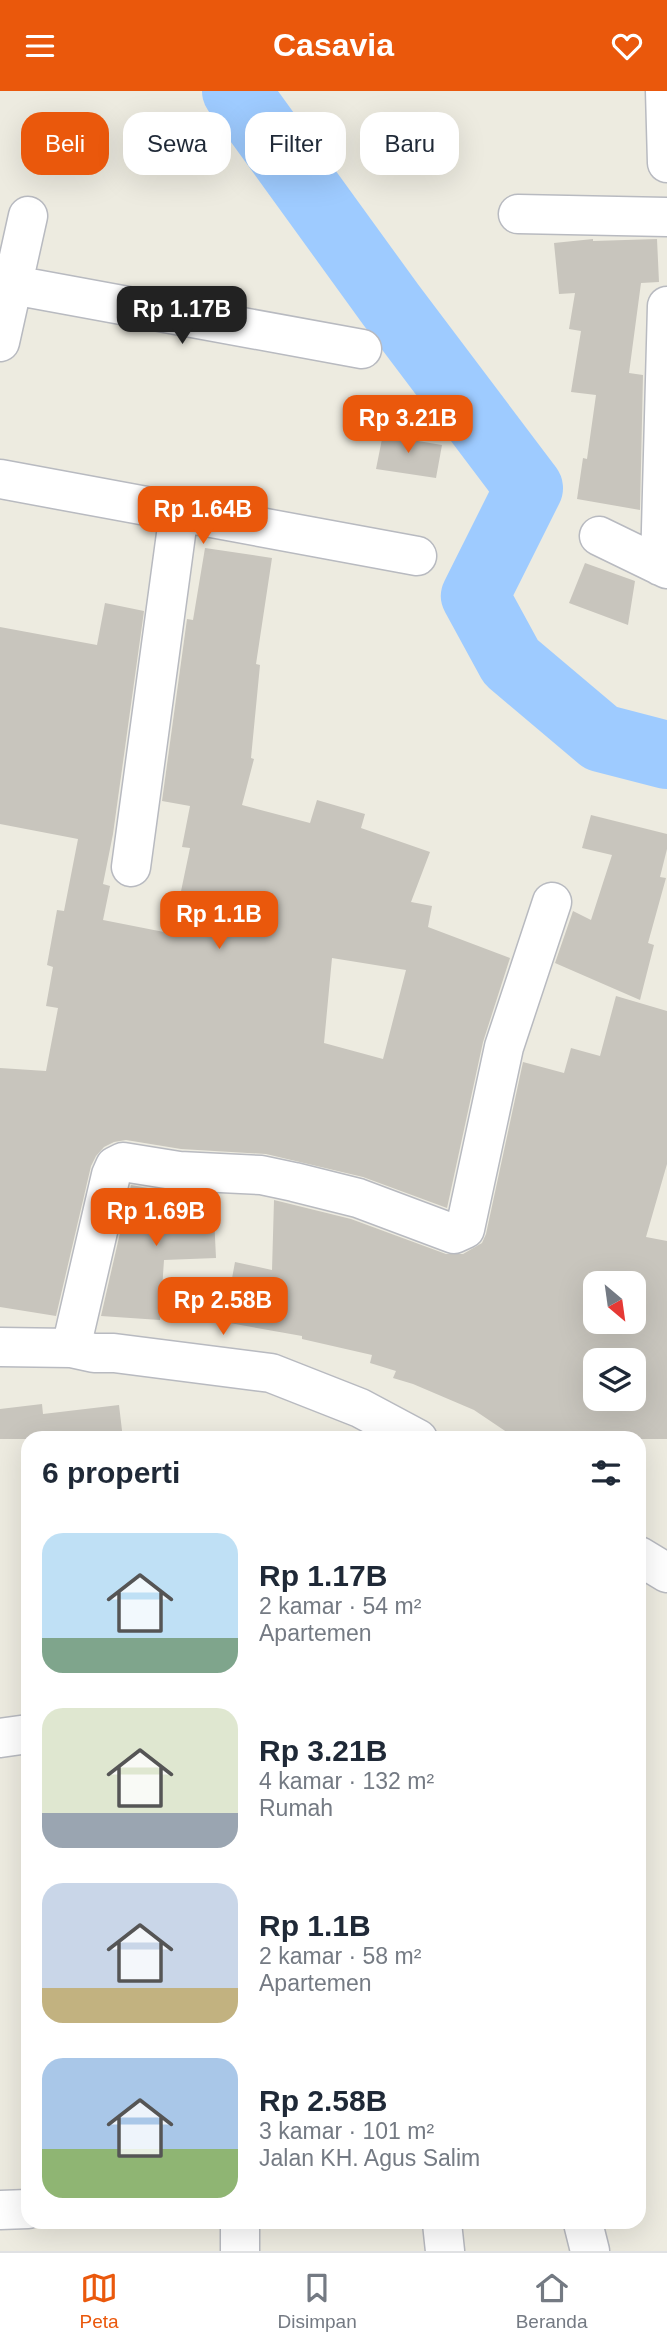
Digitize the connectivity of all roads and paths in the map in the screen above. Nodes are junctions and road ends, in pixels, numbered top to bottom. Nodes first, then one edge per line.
1 (665, 91) edge
2 (667, 163) edge
3 (518, 214) dead end
4 (28, 216) dead end
5 (667, 216) edge
6 (13, 285) junction
7 (667, 306) edge
8 (0, 342) edge
9 (362, 349) dead end
10 (0, 479) edge
11 (179, 512) junction
12 (599, 535) dead end
13 (416, 556) dead end
14 (664, 567) edge
15 (131, 867) dead end
16 (552, 902) dead end
17 (0, 1347) edge
18 (71, 1348) junction
19 (403, 1431) edge
20 (646, 1560) edge
21 (667, 1573) edge
22 (21, 1735) edge
23 (0, 1738) edge
24 (21, 2209) edge
25 (0, 2210) edge
26 (240, 2229) edge
27 (443, 2229) edge
28 (584, 2229) edge
29 (240, 2251) edge
30 (445, 2251) edge
31 (590, 2251) edge

1 - 2 street
3 - 5 street
4 - 6 street
6 - 8 street
6 - 9 street
7 - 14 street
10 - 11 street
11 - 13 street
11 - 15 street
12 - 14 street
16 - 18 street
17 - 18 street
18 - 19 street
20 - 21 street
22 - 23 street
24 - 25 street
26 - 29 street
27 - 30 street
28 - 31 street

